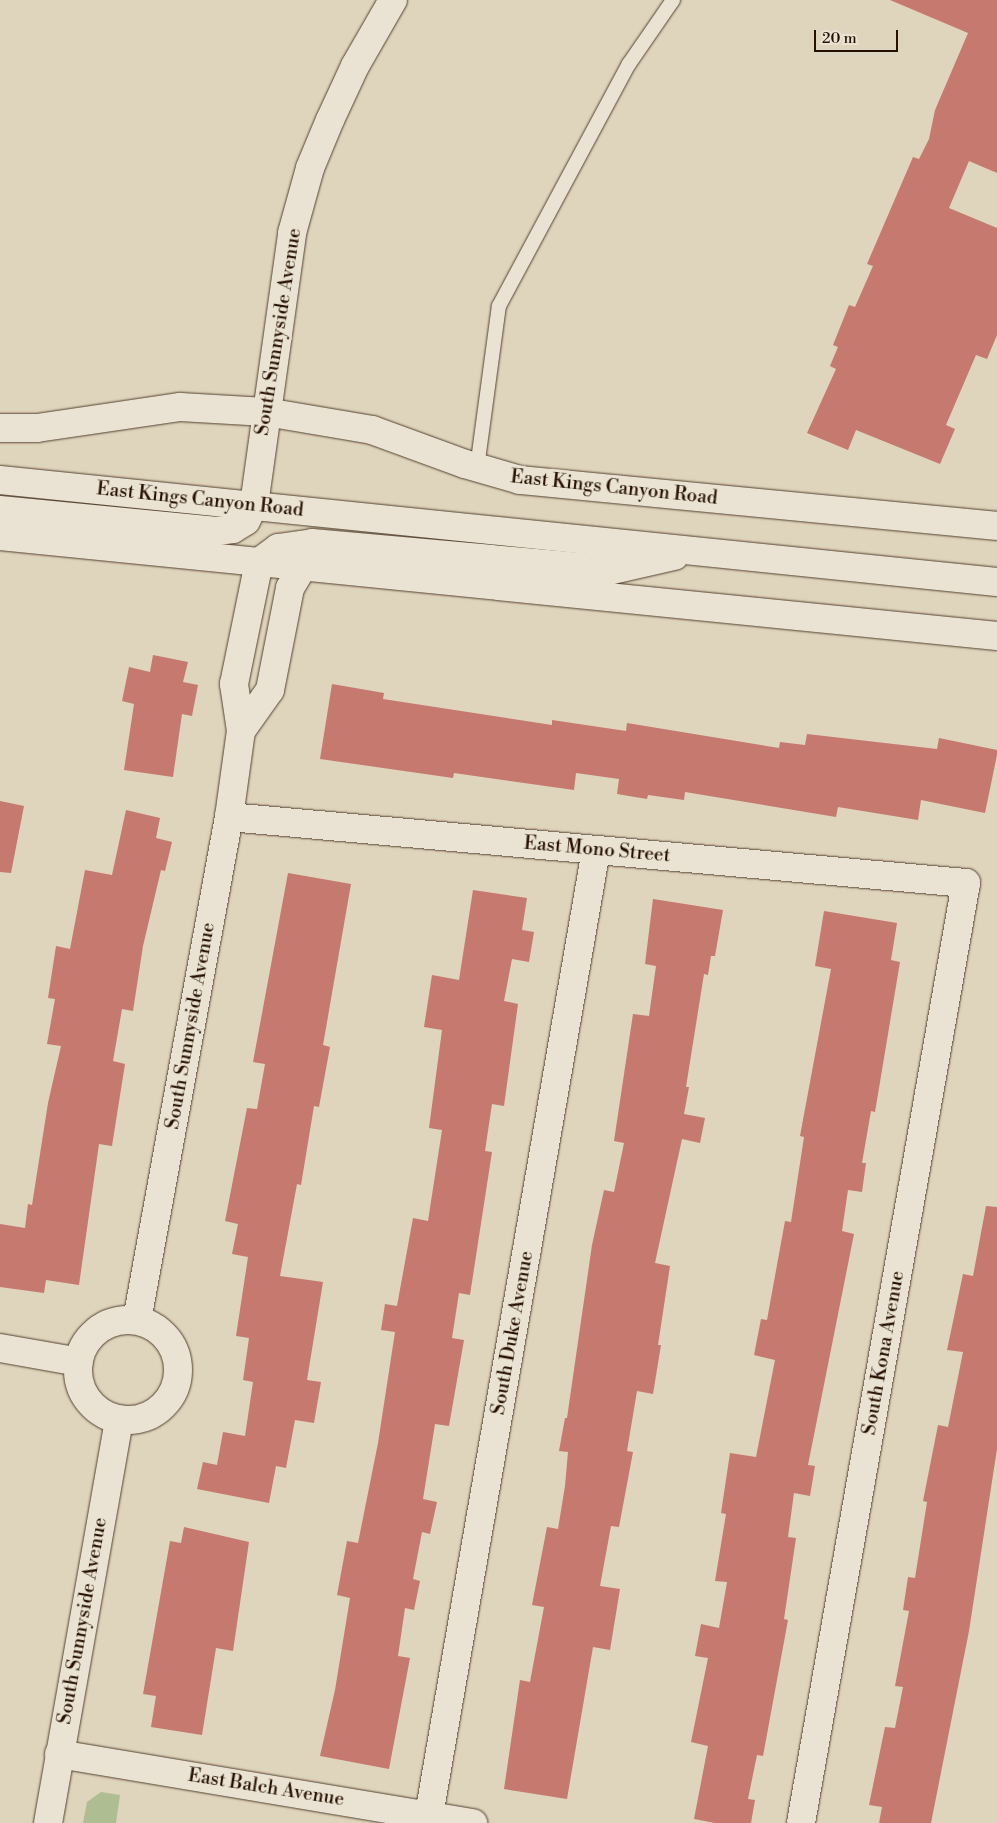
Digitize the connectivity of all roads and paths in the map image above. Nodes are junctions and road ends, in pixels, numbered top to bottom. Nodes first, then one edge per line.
1 (393, 0) edge
2 (673, 0) edge
3 (266, 412) junction
4 (0, 428) edge
5 (477, 468) junction
6 (0, 480) edge
7 (254, 505) junction
8 (0, 510) edge
9 (997, 526) edge
10 (0, 536) edge
11 (696, 551) junction
12 (259, 562) junction
13 (302, 568) junction
14 (997, 582) edge
15 (997, 636) edge
16 (241, 731) junction
17 (229, 817) junction
18 (596, 850) junction
19 (966, 883) joint
20 (137, 1320) junction
21 (0, 1348) edge
22 (79, 1362) junction
23 (119, 1419) junction
24 (59, 1754) junction
25 (429, 1815) junction
26 (48, 1823) edge
27 (473, 1823) edge
28 (801, 1823) edge

1 - 3 street, South Sunnyside Avenue
2 - 5 lane
3 - 4 street, East Kings Canyon Road
3 - 5 street, East Kings Canyon Road
3 - 7 street, South Sunnyside Avenue
5 - 9 street, East Kings Canyon Road
6 - 7 street, East Kings Canyon Road
7 - 8 street
7 - 11 street, East Kings Canyon Road
10 - 12 street
11 - 12 street
11 - 14 street, East Kings Canyon Road
12 - 13 street
12 - 16 street, South Sunnyside Avenue
13 - 15 street
13 - 16 street, South Sunnyside Avenue
16 - 17 street, South Sunnyside Avenue
17 - 18 street, East Mono Street
17 - 20 street, South Sunnyside Avenue
18 - 19 street, East Mono Street
18 - 25 street, South Duke Avenue
19 - 28 street, South Kona Avenue
20 - 22 street
20 - 23 street
21 - 22 street
22 - 23 street
23 - 24 street, South Sunnyside Avenue
24 - 25 street, East Balch Avenue
24 - 26 street, South Sunnyside Avenue
25 - 27 street, East Balch Avenue

